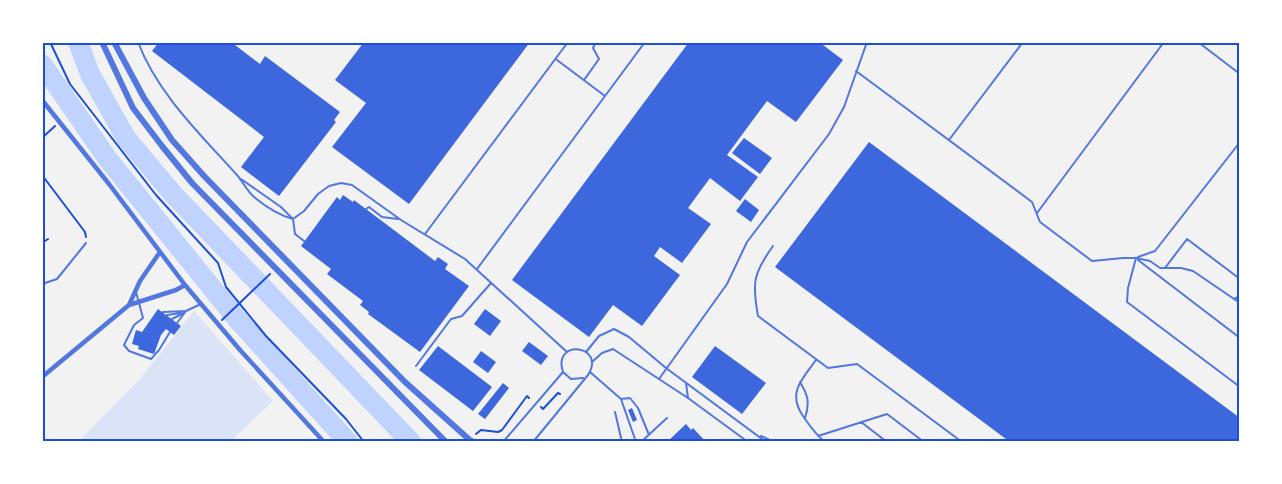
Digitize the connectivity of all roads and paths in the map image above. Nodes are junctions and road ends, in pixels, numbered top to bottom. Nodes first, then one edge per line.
1 (50, 42) edge
2 (102, 42) edge
3 (114, 42) edge
4 (138, 42) edge
5 (568, 42) edge
6 (596, 42) edge
7 (645, 42) edge
8 (867, 42) edge
9 (1023, 42) edge
10 (1164, 42) edge
11 (1198, 42) edge
12 (555, 59) junction
13 (856, 70) junction
14 (1240, 74) edge
15 (584, 80) junction
16 (605, 96) junction
17 (42, 100) edge
18 (60, 123) junction
19 (42, 138) edge
20 (950, 140) junction
21 (1240, 142) edge
22 (42, 175) edge
23 (238, 177) junction
24 (366, 209) dead end
25 (1036, 213) junction
26 (294, 219) junction
27 (401, 220) junction
28 (425, 234) junction
29 (48, 239) dead end
30 (304, 241) dead end
31 (42, 243) edge
32 (86, 243) joint
33 (773, 246) dead end
34 (160, 252) junction
35 (1136, 258) junction
36 (1166, 268) junction
37 (477, 269) junction
38 (270, 273) dead end
39 (1240, 279) edge
40 (42, 280) edge
41 (491, 282) junction
42 (184, 285) junction
43 (135, 290) junction
44 (1240, 296) edge
45 (1234, 299) junction
46 (140, 301) junction
47 (1240, 303) edge
48 (201, 304) junction
49 (129, 305) junction
50 (238, 305) junction
51 (186, 311) junction
52 (163, 312) dead end
53 (167, 315) dead end
54 (143, 318) junction
55 (172, 319) dead end
56 (223, 319) dead end
57 (149, 322) dead end
58 (177, 323) dead end
59 (170, 332) dead end
60 (1240, 338) edge
61 (567, 352) junction
62 (586, 352) junction
63 (816, 360) junction
64 (592, 362) junction
65 (416, 366) dead end
66 (666, 368) junction
67 (563, 372) junction
68 (590, 372) junction
69 (42, 377) edge
70 (584, 378) junction
71 (659, 379) junction
72 (800, 382) junction
73 (686, 383) junction
74 (1240, 387) edge
75 (560, 394) dead end
76 (529, 398) dead end
77 (688, 398) junction
78 (621, 399) junction
79 (540, 407) dead end
80 (615, 412) dead end
81 (667, 418) dead end
82 (805, 418) junction
83 (861, 422) junction
84 (649, 435) junction
85 (758, 435) junction
86 (818, 436) junction
87 (470, 439) edge
88 (324, 442) edge
89 (364, 442) edge
90 (446, 442) edge
91 (478, 442) edge
92 (503, 442) edge
93 (533, 442) edge
94 (622, 442) edge
95 (636, 442) edge
96 (641, 442) edge
97 (748, 442) edge
98 (766, 442) edge
99 (774, 442) edge
100 (825, 442) edge
101 (887, 442) edge
102 (924, 442) edge
103 (962, 442) edge

1 - 50 path
2 - 90 street
3 - 87 street
4 - 23 lane
5 - 12 lane
6 - 15 lane
7 - 16 lane
8 - 13 lane
9 - 20 lane
10 - 25 lane
11 - 14 lane
12 - 15 lane
12 - 28 lane
13 - 20 lane
13 - 66 lane
15 - 16 lane
16 - 37 lane
17 - 18 street
18 - 19 path
18 - 34 street
20 - 25 lane
21 - 35 lane
22 - 32 path
23 - 26 lane
23 - 26 lane
24 - 27 lane
25 - 35 lane
26 - 27 lane
26 - 30 lane
27 - 28 lane
28 - 37 lane
29 - 31 path
32 - 40 lane
33 - 63 lane
34 - 42 street
34 - 43 street
35 - 36 lane
35 - 60 lane
35 - 74 lane
36 - 39 lane
36 - 45 lane
37 - 41 lane
38 - 50 path
41 - 61 lane
41 - 65 lane
42 - 46 street
42 - 48 street
43 - 46 lane
43 - 49 street
44 - 45 lane
45 - 47 lane
46 - 49 street
46 - 54 lane
48 - 51 lane
48 - 88 street
49 - 69 street
50 - 56 path
50 - 89 path
51 - 52 lane
51 - 53 lane
51 - 55 lane
51 - 58 lane
54 - 57 lane
54 - 59 lane
61 - 62 lane
61 - 67 lane
62 - 64 lane
62 - 66 lane
63 - 72 lane
63 - 103 lane
64 - 68 lane
64 - 71 lane
66 - 71 lane
66 - 73 lane
67 - 70 lane
67 - 92 lane
68 - 70 lane
68 - 78 lane
70 - 93 lane
71 - 77 lane
72 - 82 lane
72 - 82 lane
73 - 77 lane
73 - 85 lane
75 - 79 path
76 - 87 path
77 - 97 lane
78 - 84 lane
78 - 95 lane
80 - 94 lane
81 - 84 lane
82 - 86 lane
83 - 86 lane
83 - 101 lane
83 - 102 lane
84 - 96 lane
85 - 98 lane
85 - 99 lane
86 - 100 lane
87 - 91 lane

